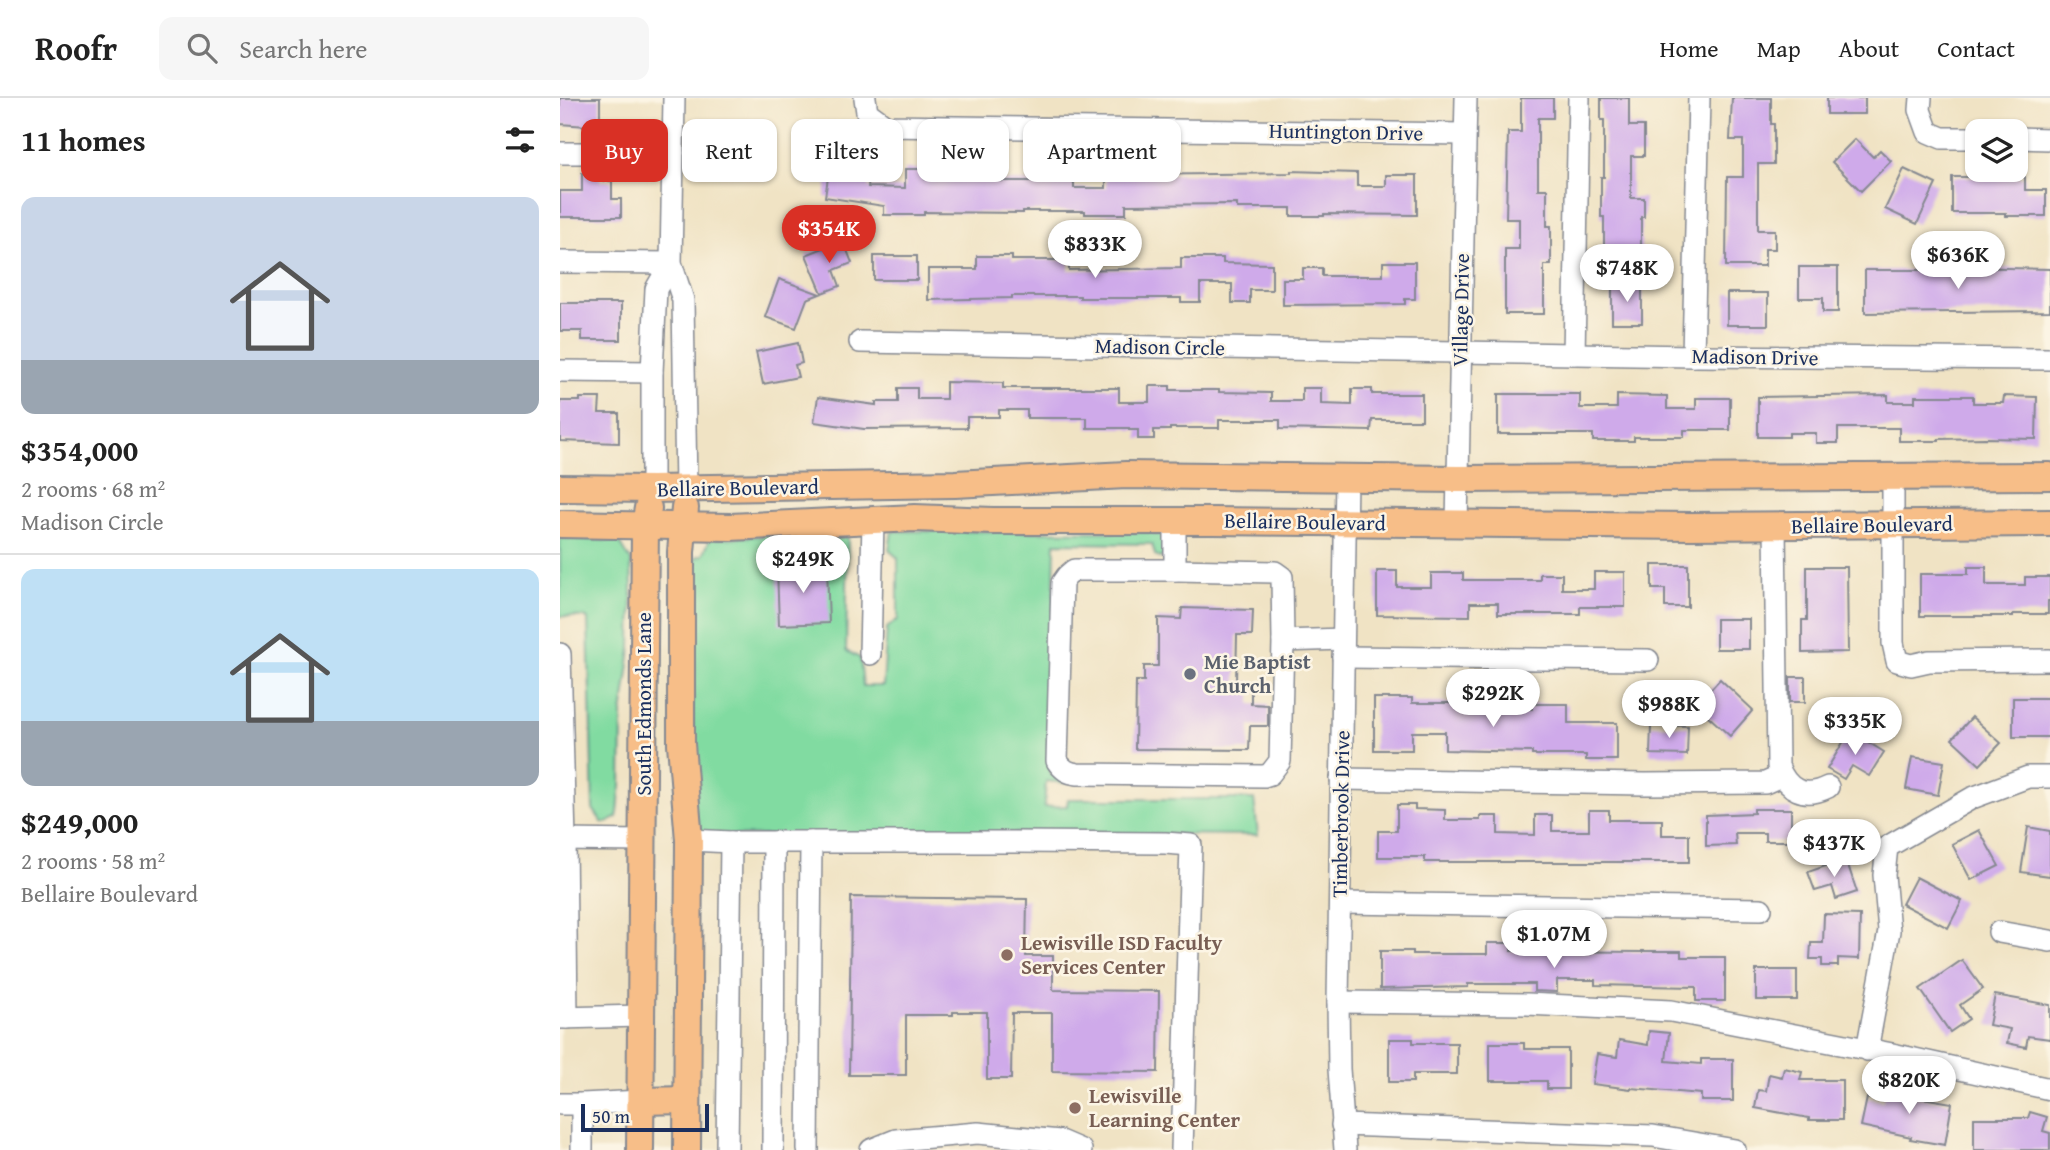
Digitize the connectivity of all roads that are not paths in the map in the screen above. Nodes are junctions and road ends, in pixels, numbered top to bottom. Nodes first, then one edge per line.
1 (674, 98) edge
2 (865, 98) edge
3 (1466, 98) edge
4 (1579, 98) edge
5 (1699, 98) edge
6 (1921, 98) edge
7 (1465, 134) junction
8 (1965, 138) edge
9 (2028, 138) edge
10 (2050, 139) edge
11 (560, 153) edge
12 (673, 153) junction
13 (560, 262) edge
14 (671, 263) junction
15 (860, 342) dead end
16 (1461, 351) junction
17 (1574, 354) junction
18 (1693, 356) junction
19 (2050, 359) edge
20 (560, 371) edge
21 (652, 372) junction
22 (2050, 476) edge
23 (1346, 477) junction
24 (1893, 477) junction
25 (1458, 479) junction
26 (560, 488) edge
27 (686, 488) junction
28 (652, 489) junction
29 (873, 520) junction
30 (1175, 521) junction
31 (1345, 523) junction
32 (1457, 523) junction
33 (2050, 523) edge
34 (560, 524) edge
35 (645, 524) junction
36 (683, 525) junction
37 (1894, 525) junction
38 (1775, 526) junction
39 (1175, 570) junction
40 (1283, 640) junction
41 (1343, 648) junction
42 (560, 654) edge
43 (870, 654) dead end
44 (1648, 660) dead end
45 (2050, 660) edge
46 (1781, 776) junction
47 (2050, 776) edge
48 (1341, 779) junction
49 (1828, 787) dead end
50 (563, 840) edge
51 (689, 840) junction
52 (643, 841) junction
53 (731, 842) junction
54 (774, 842) junction
55 (811, 842) junction
56 (1340, 903) junction
57 (1761, 909) dead end
58 (1999, 932) dead end
59 (2050, 941) edge
60 (1338, 1002) junction
61 (641, 1016) junction
62 (563, 1018) edge
63 (1867, 1049) junction
64 (2050, 1090) edge
65 (687, 1100) junction
66 (640, 1101) junction
67 (560, 1104) edge
68 (582, 1104) junction
69 (1342, 1125) junction
70 (582, 1150) edge
71 (640, 1150) edge
72 (687, 1150) edge
73 (727, 1150) edge
74 (773, 1150) edge
75 (808, 1150) edge
76 (871, 1150) edge
77 (1081, 1150) edge
78 (1182, 1150) edge
79 (1345, 1150) edge
80 (1735, 1150) edge

1 - 12 street, South Edmonds Lane
2 - 7 street, Huntington Drive
3 - 7 street, Village Drive
4 - 17 street
5 - 18 street
6 - 8 street
7 - 16 street, Village Drive
9 - 10 street
11 - 12 street
12 - 14 street, South Edmonds Lane
13 - 14 street
14 - 21 street, South Edmonds Lane
14 - 27 street, South Edmonds Lane
15 - 16 street, Madison Circle
16 - 17 street, Madison Drive
16 - 25 street, Village Drive
17 - 18 street, Madison Drive
18 - 19 street, Madison Drive
20 - 21 street
21 - 28 street, South Edmonds Lane
22 - 24 main road, Bellaire Boulevard
23 - 25 main road, Bellaire Boulevard
23 - 27 main road, Bellaire Boulevard
23 - 31 street, Timberbrook Drive
24 - 25 main road, Bellaire Boulevard
24 - 37 street
25 - 32 street, Village Drive
26 - 28 main road, Bellaire Boulevard
27 - 28 main road, Bellaire Boulevard
27 - 36 main road, South Edmonds Lane
28 - 35 main road, South Edmonds Lane
29 - 30 main road, Bellaire Boulevard
29 - 36 main road, Bellaire Boulevard
29 - 43 street
30 - 31 main road, Bellaire Boulevard
30 - 39 street
31 - 32 main road, Bellaire Boulevard
31 - 41 street, Timberbrook Drive
32 - 38 main road, Bellaire Boulevard
33 - 37 main road, Bellaire Boulevard
34 - 35 main road, Bellaire Boulevard
35 - 36 main road, Bellaire Boulevard
35 - 52 main road, South Edmonds Lane
36 - 51 main road, South Edmonds Lane
37 - 38 main road, Bellaire Boulevard
37 - 45 street
38 - 46 street
39 - 40 street
39 - 40 street
40 - 41 street
41 - 44 street
41 - 48 street, Timberbrook Drive
42 - 50 street
46 - 48 street
46 - 49 street
47 - 63 street
48 - 56 street, Timberbrook Drive
50 - 52 street
50 - 62 street
51 - 52 main road
51 - 53 street
51 - 65 main road, South Edmonds Lane
52 - 61 main road, South Edmonds Lane
53 - 54 street
53 - 73 street
54 - 55 street
54 - 74 street
55 - 75 street
55 - 78 street
56 - 57 street
56 - 60 street, Timberbrook Drive
58 - 59 street
60 - 63 street
60 - 69 street, Timberbrook Drive
61 - 62 street
61 - 66 main road, South Edmonds Lane
63 - 64 street
65 - 66 main road
65 - 72 main road, South Edmonds Lane
66 - 68 street
66 - 71 main road, South Edmonds Lane
67 - 68 street
68 - 70 street
69 - 79 street, Timberbrook Drive
69 - 80 street
76 - 77 street

